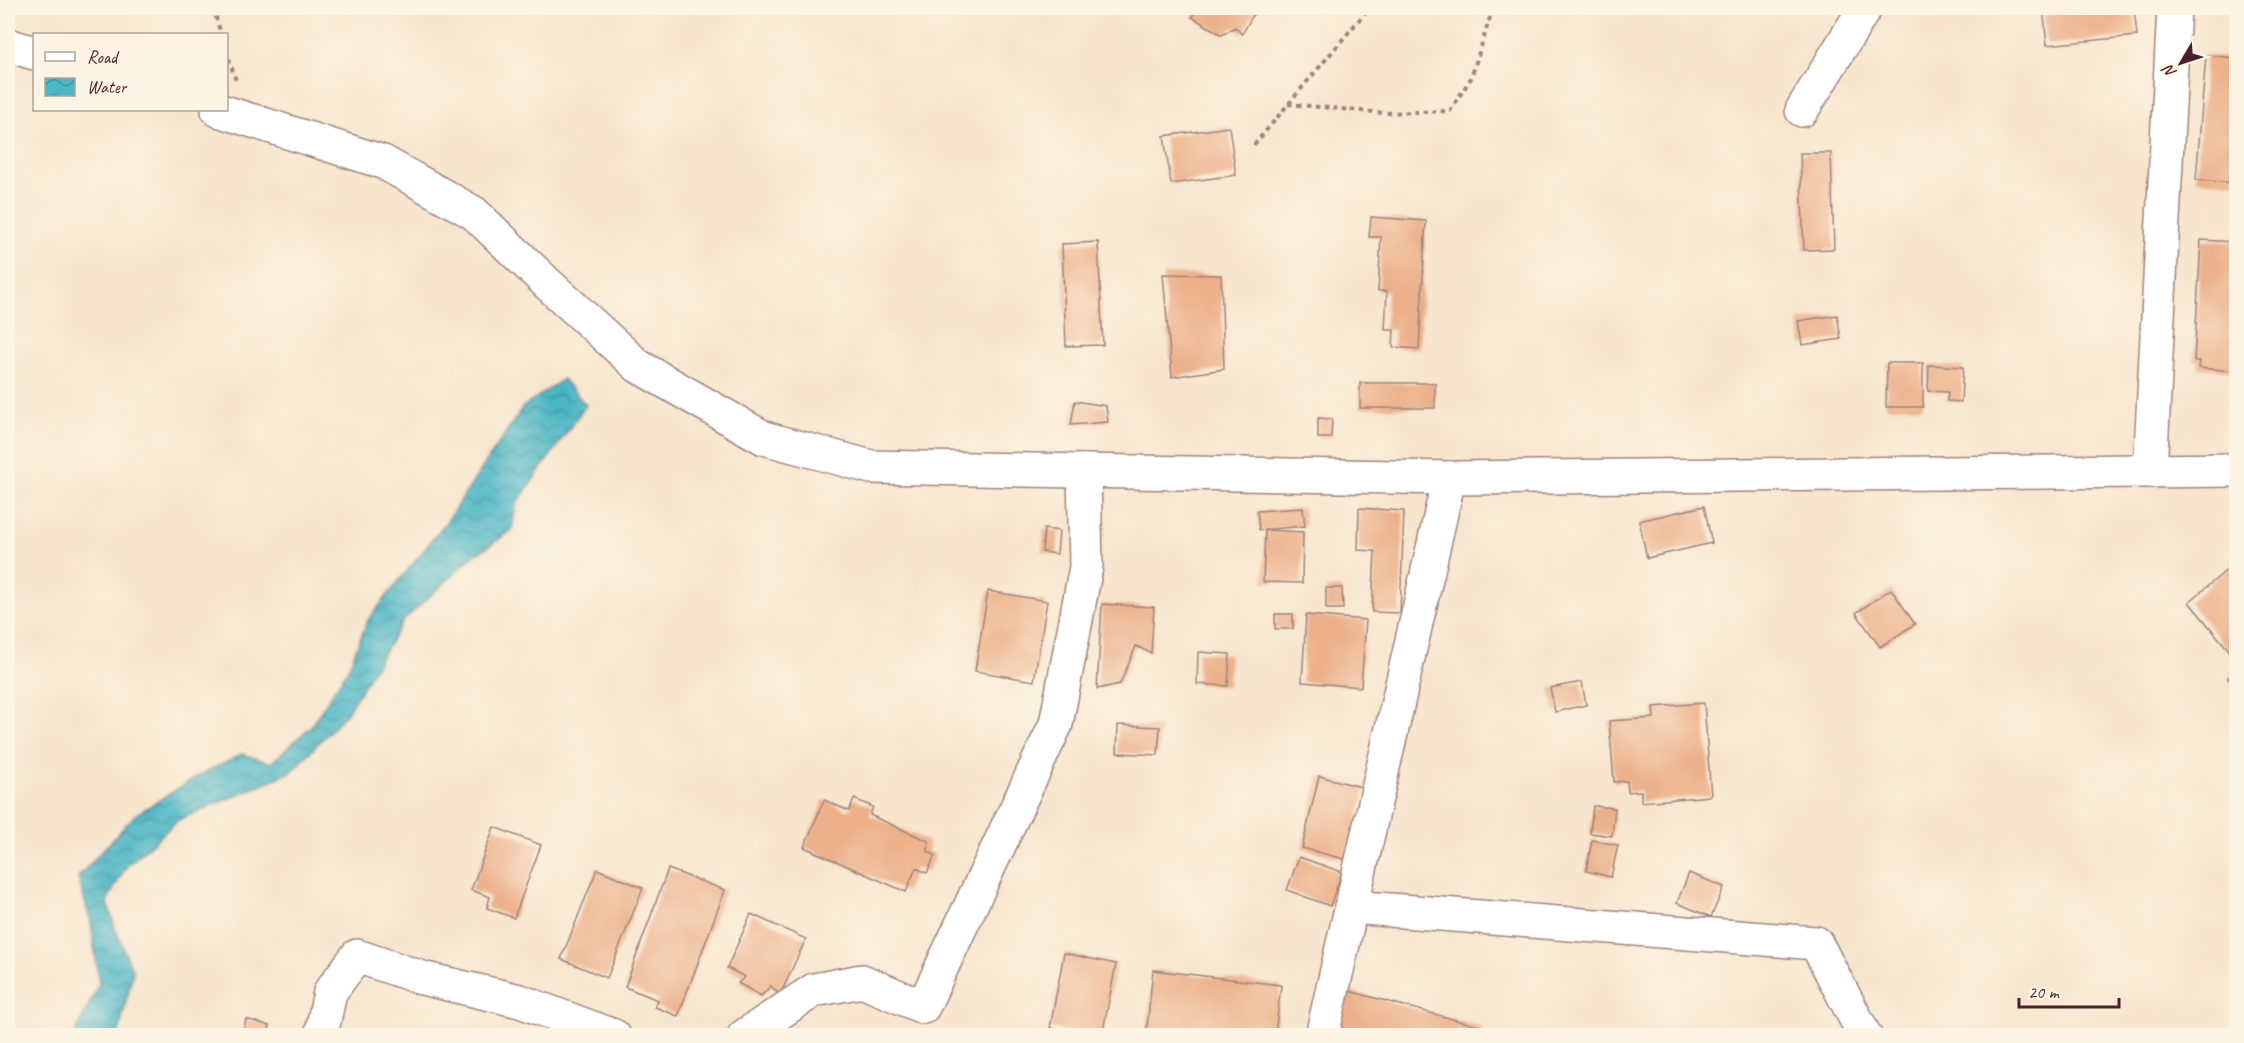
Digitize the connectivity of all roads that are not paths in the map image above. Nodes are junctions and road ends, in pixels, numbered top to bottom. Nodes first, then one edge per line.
1 (1865, 8) edge
2 (2174, 8) edge
3 (8, 45) edge
4 (33, 53) edge
5 (1802, 110) dead end
6 (221, 111) edge
7 (2236, 470) edge
8 (1084, 471) junction
9 (2150, 471) junction
10 (1449, 478) junction
11 (1351, 907) junction
12 (321, 1035) edge
13 (614, 1035) edge
14 (744, 1035) edge
15 (1322, 1035) edge
16 (1865, 1035) edge

1 - 5 street
2 - 9 street
3 - 4 street
6 - 8 street
7 - 9 street
8 - 10 street
8 - 14 street
9 - 10 street
10 - 11 street
11 - 15 street
11 - 16 street
12 - 13 street

